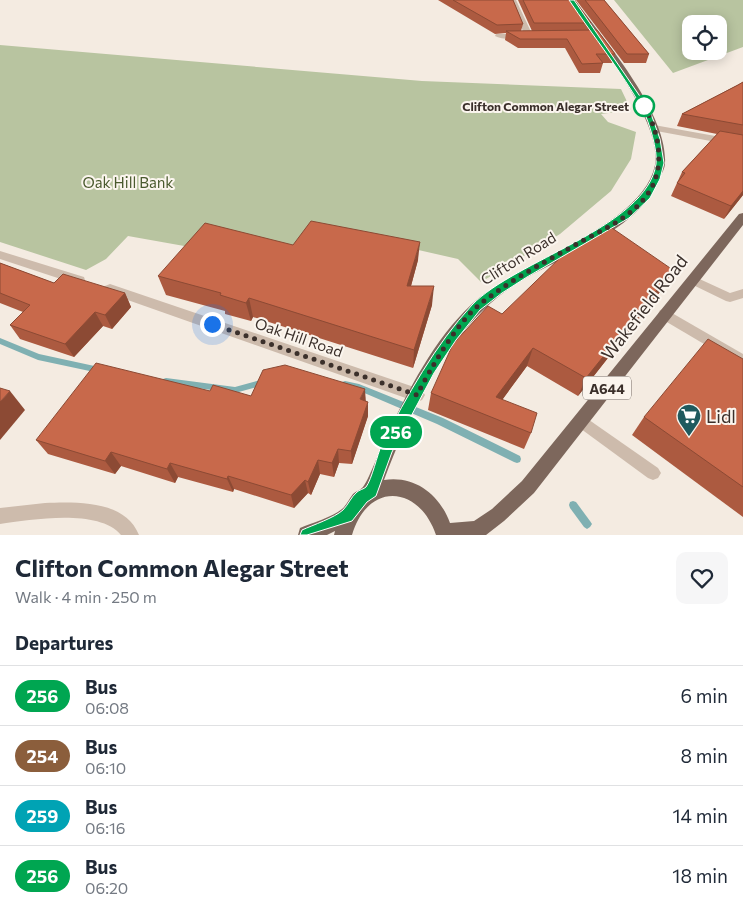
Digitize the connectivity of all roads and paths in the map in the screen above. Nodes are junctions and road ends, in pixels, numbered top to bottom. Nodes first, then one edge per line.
1 (512, 0) edge
2 (572, 0) edge
3 (576, 0) edge
4 (499, 36) edge
5 (529, 36) junction
6 (538, 36) edge
7 (654, 128) junction
8 (743, 144) edge
9 (743, 217) edge
10 (0, 256) edge
11 (693, 280) junction
12 (743, 293) edge
13 (665, 314) junction
14 (743, 361) edge
15 (414, 399) junction
16 (582, 421) junction
17 (652, 473) dead end
18 (371, 491) junction
19 (0, 516) edge
20 (347, 516) junction
21 (445, 534) edge
22 (131, 535) edge
23 (307, 535) edge
24 (343, 535) edge

1 - 5 street
2 - 3 lane
2 - 7 main road, Clifton Road
4 - 5 street
5 - 6 street
7 - 8 street
7 - 15 main road, Clifton Road
9 - 11 main road, Wakefield Road / A644
10 - 15 street, Oak Hill Road
11 - 12 lane
11 - 13 main road, Wakefield Road / A644
13 - 14 street
13 - 16 main road, Wakefield Road / A644
15 - 18 main road, Clifton Road
16 - 17 lane
16 - 21 main road, Wakefield Road / A644
18 - 20 main road
18 - 21 main road, A644
19 - 22 lane
20 - 23 main road
20 - 24 main road

